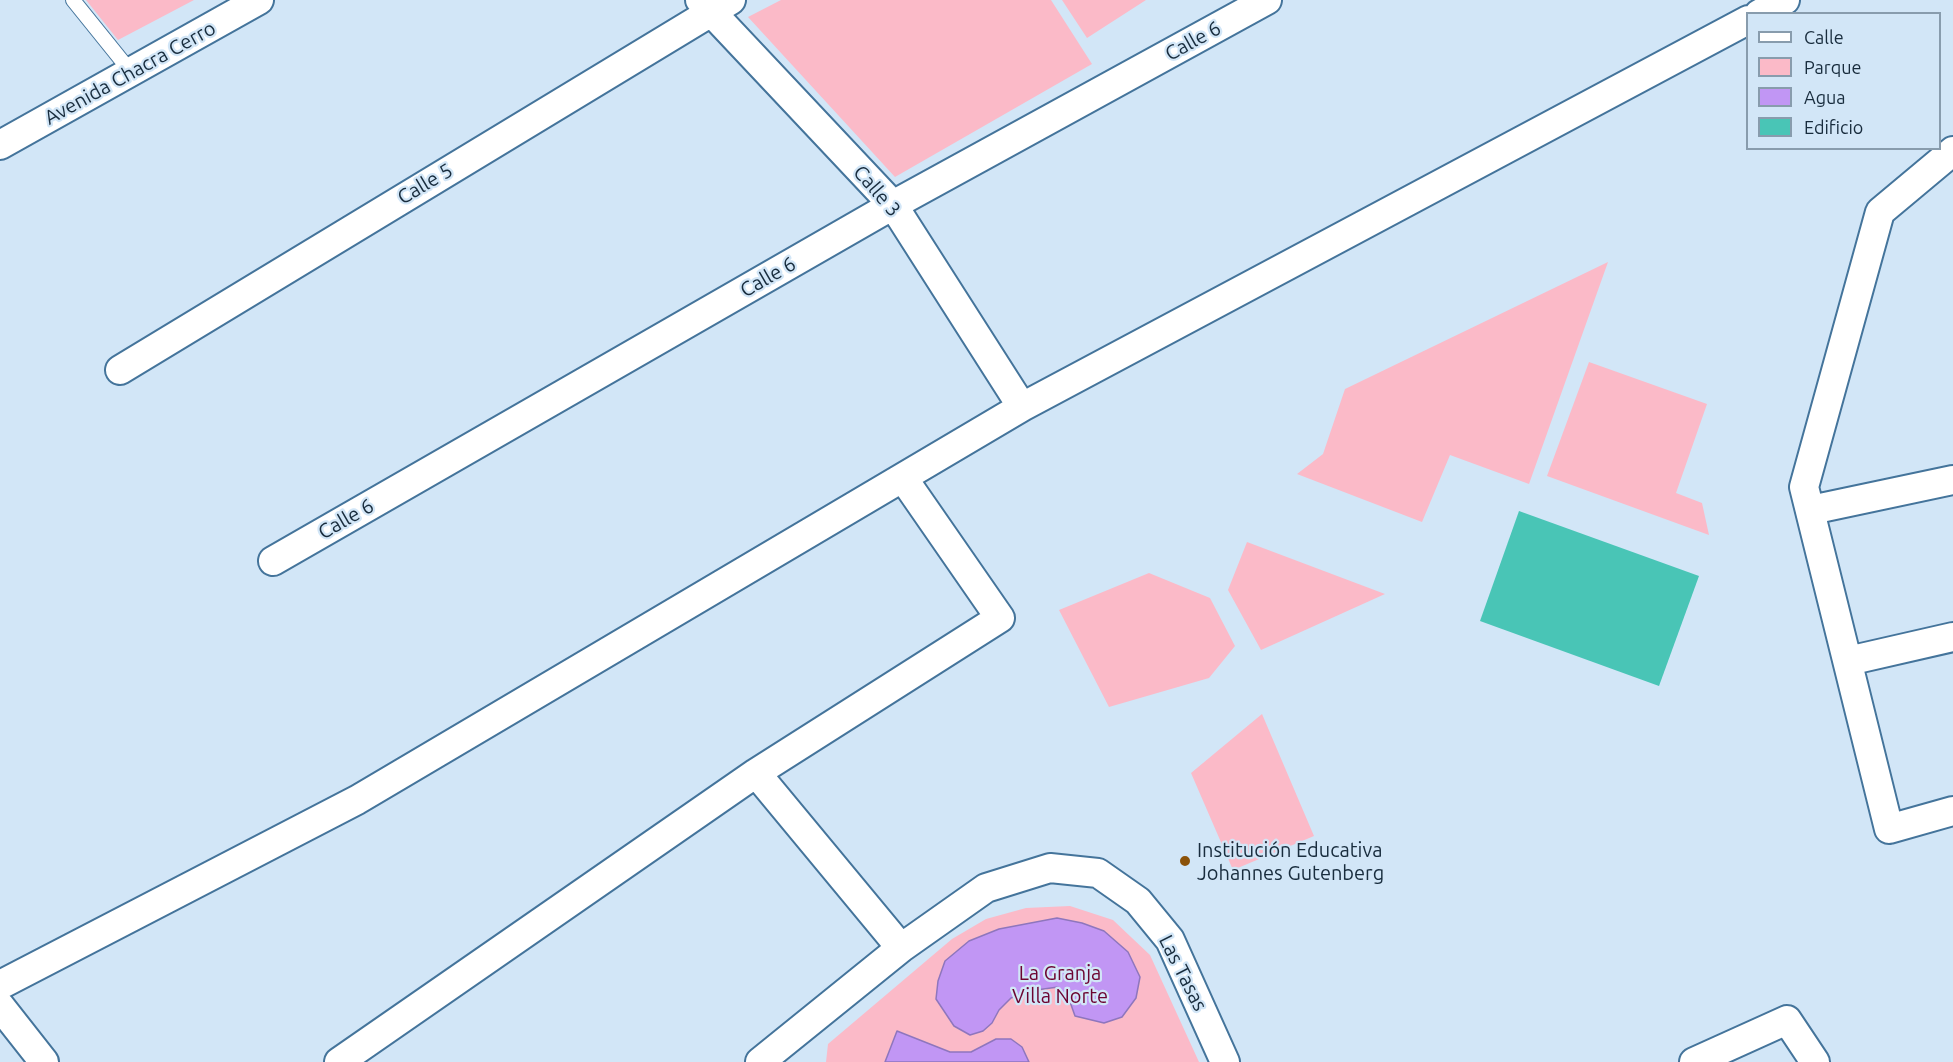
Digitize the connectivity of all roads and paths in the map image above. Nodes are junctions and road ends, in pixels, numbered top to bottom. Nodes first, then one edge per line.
1 (73, 0) edge
2 (259, 0) edge
3 (1785, 0) edge
4 (1259, 2) edge
5 (714, 4) edge
6 (1763, 12) edge
7 (1746, 21) edge
8 (131, 72) junction
9 (0, 145) edge
10 (1953, 151) edge
11 (893, 205) junction
12 (120, 370) dead end
13 (1022, 407) junction
14 (903, 478) junction
15 (1953, 480) edge
16 (1811, 510) junction
17 (273, 561) dead end
18 (1953, 637) edge
19 (1848, 661) junction
20 (756, 773) junction
21 (1953, 811) edge
22 (901, 948) junction
23 (0, 985) edge
24 (0, 1006) edge
25 (44, 1062) edge
26 (339, 1062) edge
27 (760, 1062) edge
28 (1225, 1062) edge
29 (1694, 1062) edge
30 (1815, 1062) edge

1 - 8 lane
2 - 8 street, Avenida Chacra Cerro
3 - 6 street
4 - 11 street, Calle 6
5 - 11 street, Calle 3
5 - 12 street, Calle 5
7 - 13 street
8 - 9 street, Avenida Chacra Cerro
10 - 16 street
11 - 13 street, Calle 3
11 - 17 street, Calle 6
13 - 14 street
14 - 20 street
14 - 23 street
15 - 16 street
16 - 19 street
18 - 19 street
19 - 21 street
20 - 22 street
20 - 26 street
22 - 27 street
22 - 28 street, Las Tasas
24 - 25 street
29 - 30 street

